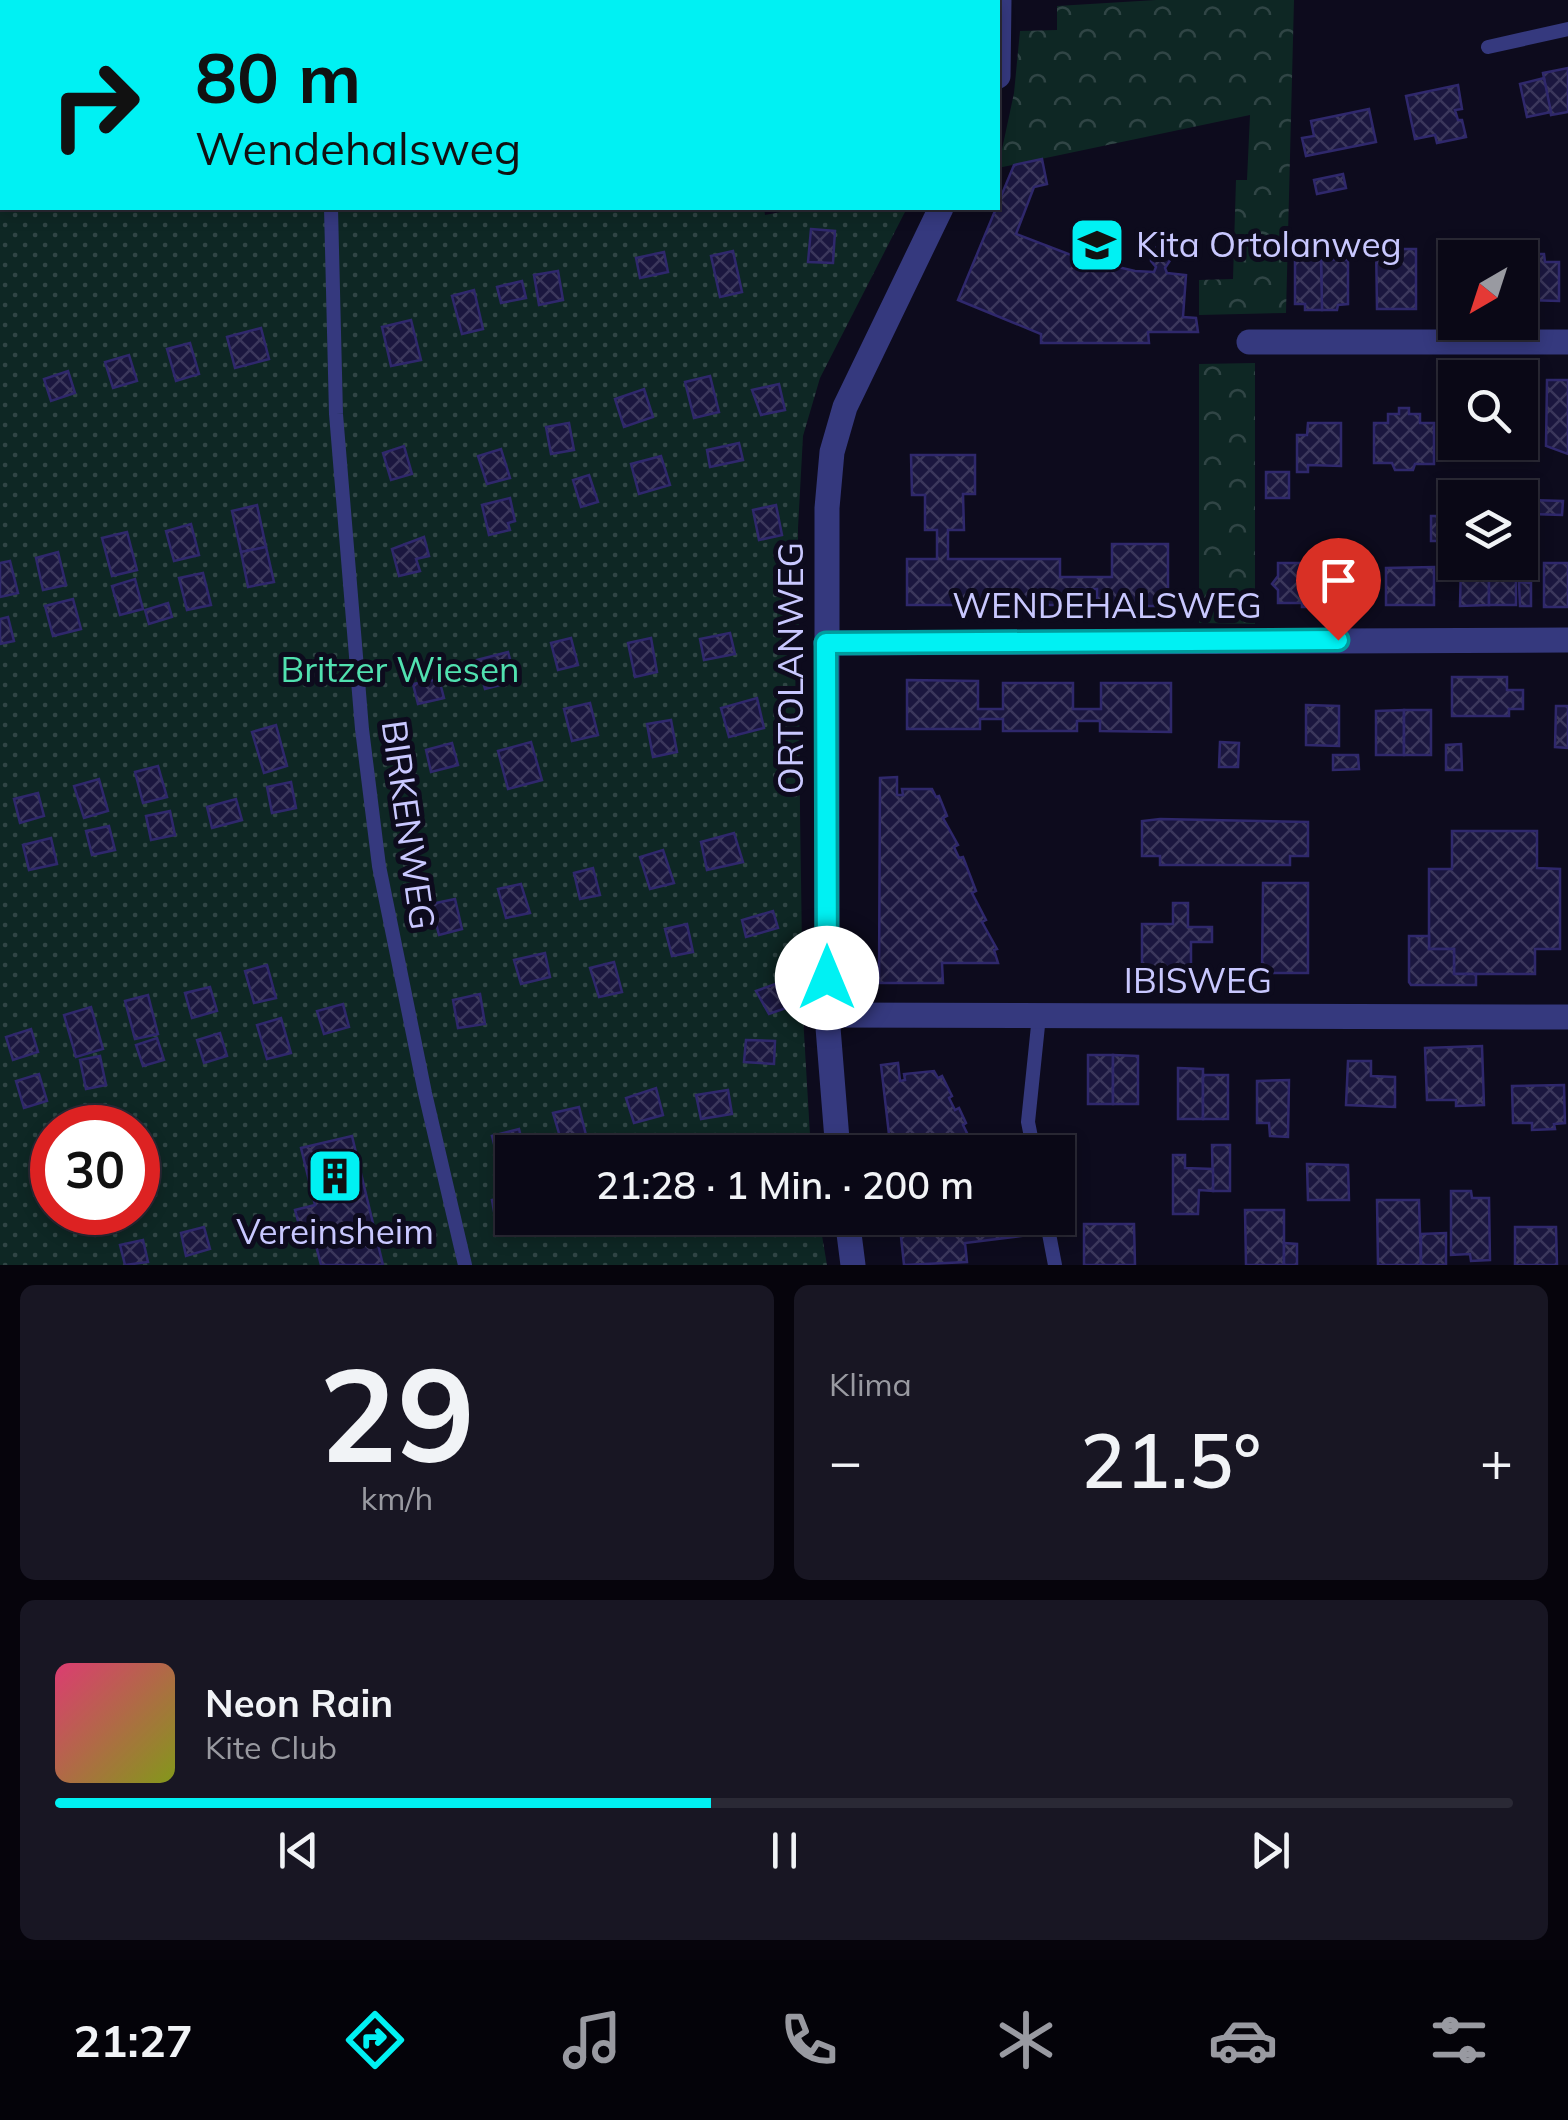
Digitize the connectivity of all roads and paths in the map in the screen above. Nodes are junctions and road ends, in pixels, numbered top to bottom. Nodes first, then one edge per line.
1 (1568, 29) edge
2 (1488, 47) dead end
3 (332, 210) edge
4 (940, 210) edge
5 (1250, 342) dead end
6 (1568, 342) edge
7 (1568, 640) edge
8 (826, 643) junction
9 (827, 1015) junction
10 (1039, 1016) junction
11 (1568, 1017) edge
12 (837, 1135) edge
13 (1031, 1135) edge
14 (849, 1235) edge
15 (1049, 1235) edge
16 (465, 1265) edge
17 (853, 1265) edge
18 (1055, 1265) edge

1 - 2 lane
3 - 16 lane, BIRKENWEG
4 - 8 street, ORTOLANWEG
5 - 6 street
7 - 8 street, WENDEHALSWEG
8 - 9 street, ORTOLANWEG
9 - 10 street, IBISWEG
9 - 12 street, ORTOLANWEG
10 - 11 street, IBISWEG
10 - 13 lane
14 - 17 street
15 - 18 lane

